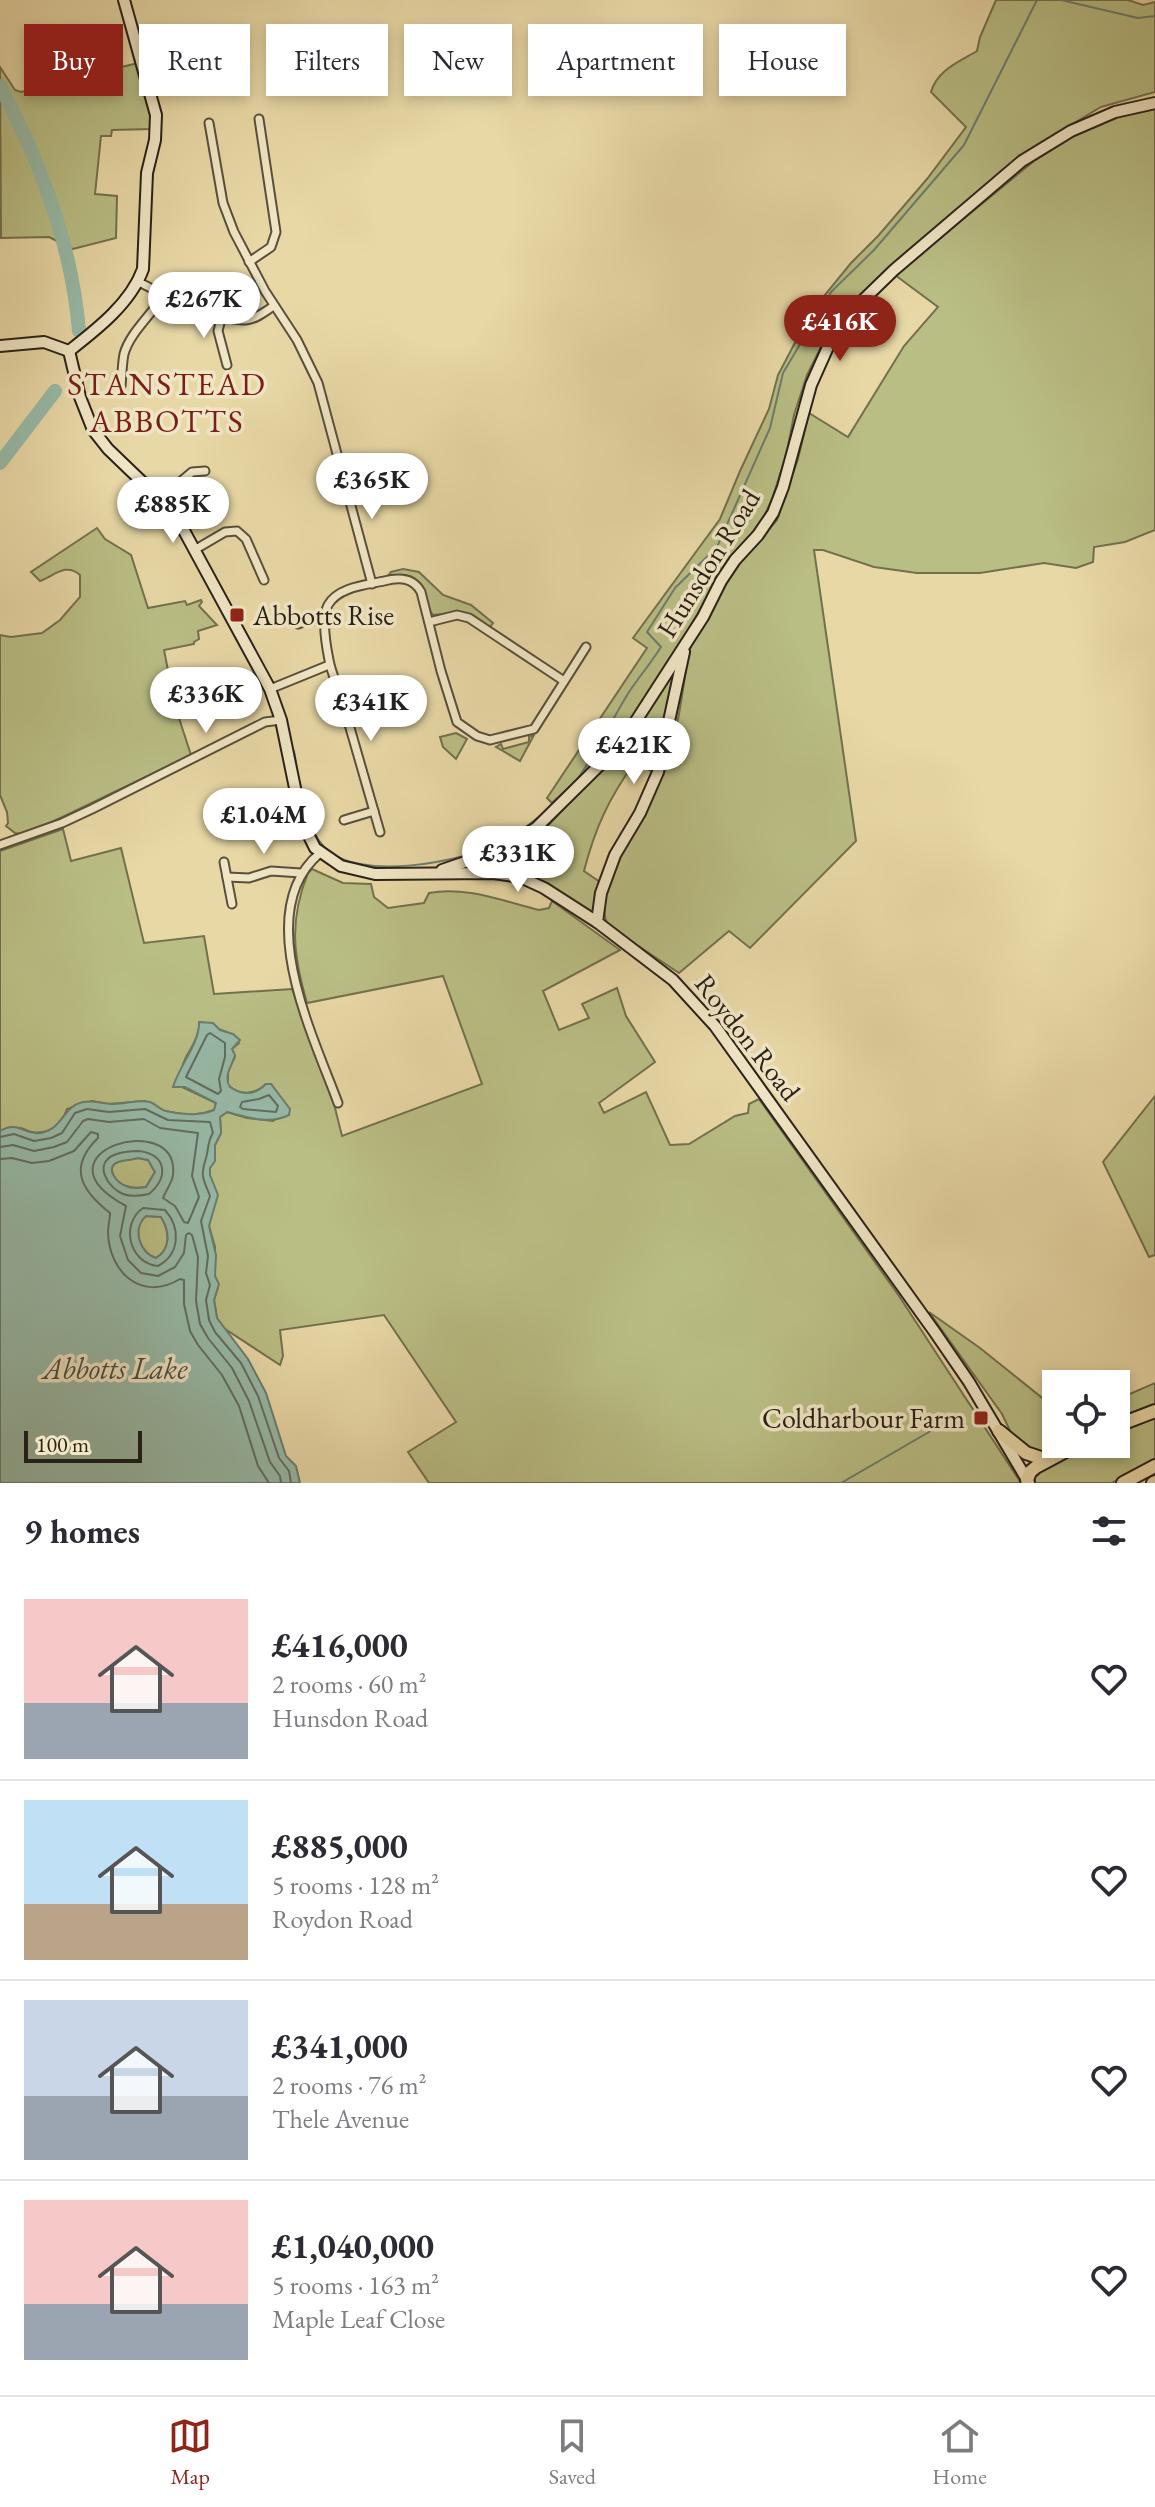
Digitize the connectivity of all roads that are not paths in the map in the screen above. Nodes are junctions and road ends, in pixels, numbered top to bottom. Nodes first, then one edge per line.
1 (124, 0) edge
2 (1155, 103) edge
3 (259, 119) dead end
4 (209, 123) dead end
5 (249, 262) junction
6 (137, 281) junction
7 (164, 294) junction
8 (274, 306) junction
9 (222, 315) junction
10 (0, 346) edge
11 (69, 351) junction
12 (227, 365) dead end
13 (121, 386) dead end
14 (205, 471) dead end
15 (160, 499) junction
16 (196, 549) junction
17 (264, 580) dead end
18 (372, 584) junction
19 (326, 622) junction
20 (429, 622) junction
21 (298, 624) dead end
22 (685, 646) junction
23 (586, 647) dead end
24 (329, 665) junction
25 (564, 681) junction
26 (270, 689) junction
27 (281, 720) junction
28 (374, 811) junction
29 (344, 820) dead end
30 (380, 832) dead end
31 (0, 845) edge
32 (320, 853) junction
33 (224, 862) dead end
34 (437, 872) junction
35 (301, 873) junction
36 (227, 877) junction
37 (232, 904) dead end
38 (597, 922) junction
39 (338, 1103) dead end
40 (1155, 1411) edge
41 (1130, 1421) edge
42 (999, 1431) junction
43 (1051, 1458) edge
44 (1047, 1460) junction
45 (1155, 1466) edge
46 (1028, 1481) edge
47 (1123, 1483) edge

1 - 6 main road
2 - 22 main road, Hunsdon Road
3 - 5 street
4 - 5 street
5 - 8 street
6 - 7 street
6 - 11 main road
7 - 9 street
7 - 13 street
8 - 9 street
8 - 18 street
9 - 12 street
10 - 11 main road
11 - 15 main road
14 - 15 street
15 - 16 main road
16 - 17 street
16 - 26 main road
18 - 19 street
18 - 20 street
19 - 21 street
19 - 24 street
20 - 25 street
20 - 25 street
22 - 34 main road, Hunsdon Road
22 - 38 main road
23 - 25 street
24 - 26 street
24 - 28 street
26 - 27 main road
27 - 31 street
27 - 32 main road
28 - 29 street
28 - 30 street
32 - 34 main road, Roydon Road
32 - 35 street
33 - 36 street
34 - 38 main road, Roydon Road
35 - 36 street
35 - 39 street
36 - 37 street
38 - 42 main road, Roydon Road
40 - 41 highway
42 - 44 highway
42 - 46 main road, Roydon Road
43 - 44 highway
44 - 46 highway
45 - 47 highway

